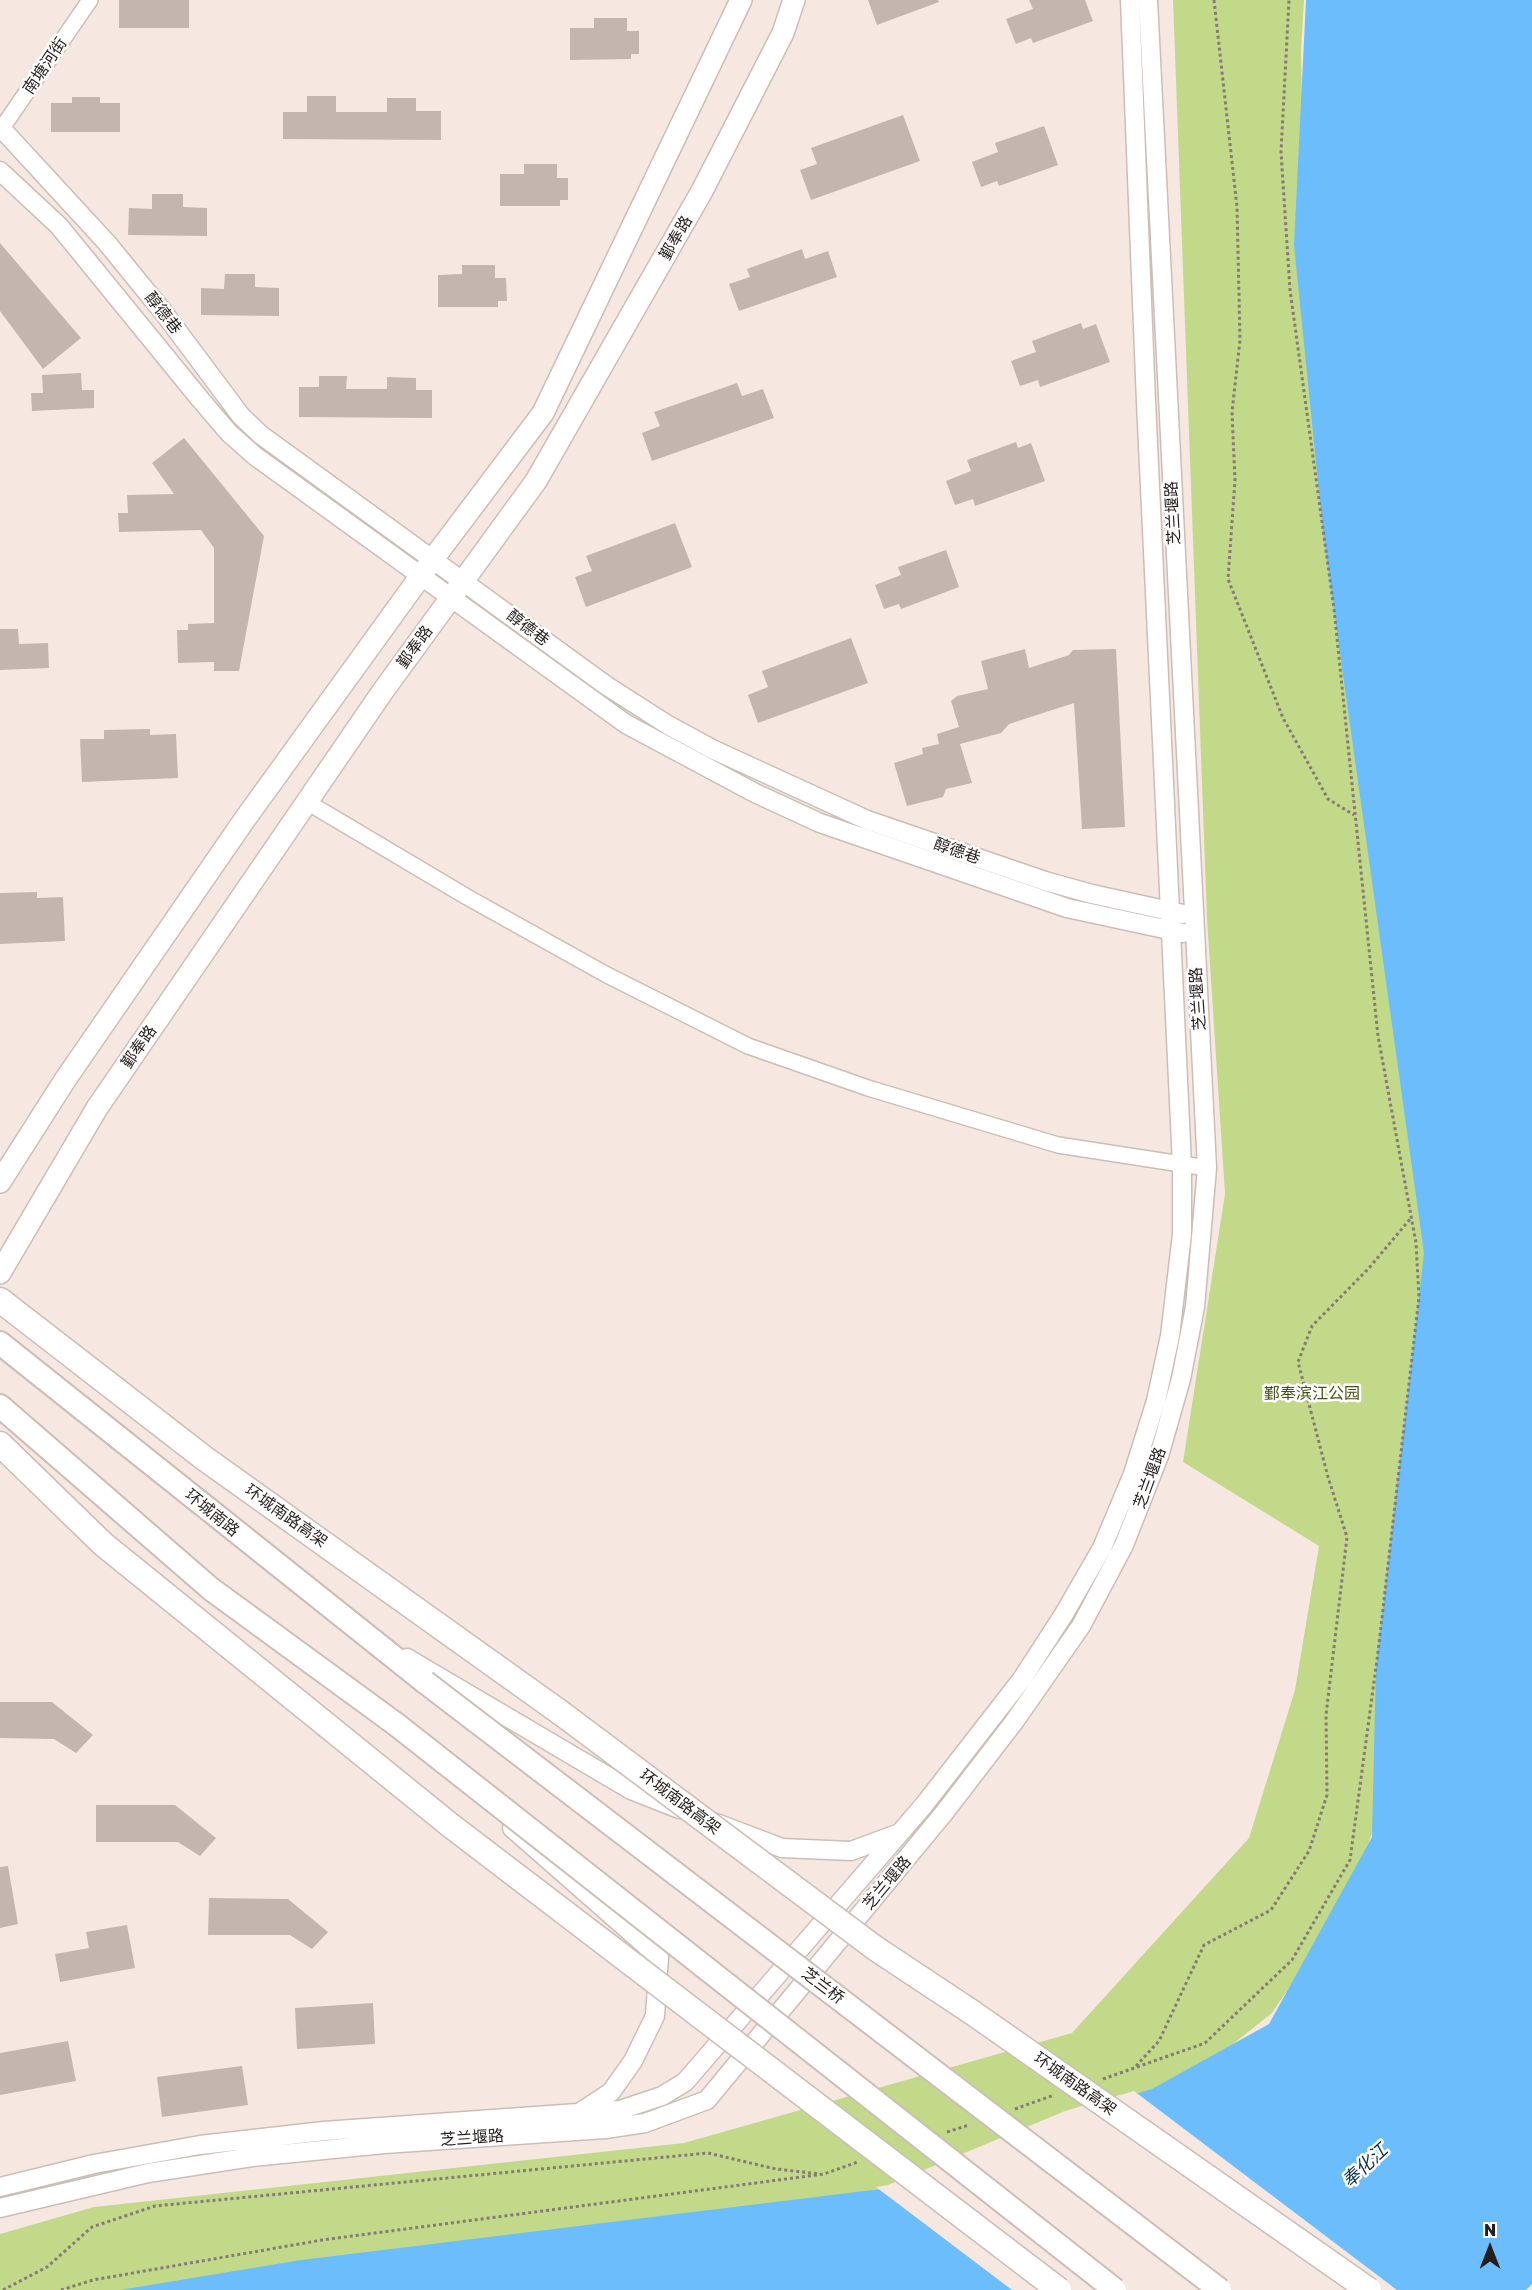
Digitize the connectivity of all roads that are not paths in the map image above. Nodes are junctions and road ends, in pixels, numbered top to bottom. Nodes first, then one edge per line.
1 (90, 0) edge
2 (741, 0) edge
3 (794, 0) edge
4 (1130, 0) edge
5 (1148, 0) edge
6 (1, 130) edge
7 (0, 171) edge
8 (427, 567) junction
9 (457, 588) junction
10 (307, 802) junction
11 (1171, 911) junction
12 (1193, 916) junction
13 (1171, 930) junction
14 (1194, 936) junction
15 (1182, 1165) junction
16 (1207, 1168) junction
17 (0, 1182) edge
18 (0, 1273) edge
19 (0, 1300) edge
20 (0, 1342) edge
21 (0, 1407) edge
22 (0, 1444) edge
23 (356, 1628) junction
24 (425, 1682) joint
25 (397, 1725) junction
26 (899, 1834) junction
27 (577, 2114) junction
28 (0, 2187) edge
29 (0, 2208) edge
30 (1059, 2290) edge
31 (1114, 2290) edge
32 (1220, 2290) edge
33 (1369, 2290) edge

1 - 6 street, 南塘河街
2 - 8 main road
3 - 9 main road, 鄞奉路
4 - 11 street, 芝兰堰路
5 - 12 street, 芝兰堰路
6 - 8 street, 醇德巷
7 - 8 street, 醇德巷
8 - 9 street, 醇德巷
8 - 17 main road
9 - 10 main road, 鄞奉路
9 - 11 street, 醇德巷
9 - 13 street, 醇德巷
10 - 15 street
10 - 18 main road, 鄞奉路
11 - 12 street, 醇德巷
11 - 13 street, 芝兰堰路
12 - 14 street, 芝兰堰路
13 - 14 street, 醇德巷
13 - 15 street, 芝兰堰路
14 - 16 street, 芝兰堰路
15 - 16 street
15 - 26 street, 芝兰堰路
16 - 29 street, 芝兰堰路
19 - 33 highway, 环城南路高架, bridge
20 - 23 main road, 环城南路
21 - 25 main road
22 - 30 highway, bridge
23 - 24 main road, 环城南路
23 - 26 street
24 - 32 main road, 芝兰桥, bridge
25 - 27 street
25 - 31 main road, bridge
26 - 27 street, 芝兰堰路
27 - 28 street, 芝兰堰路

